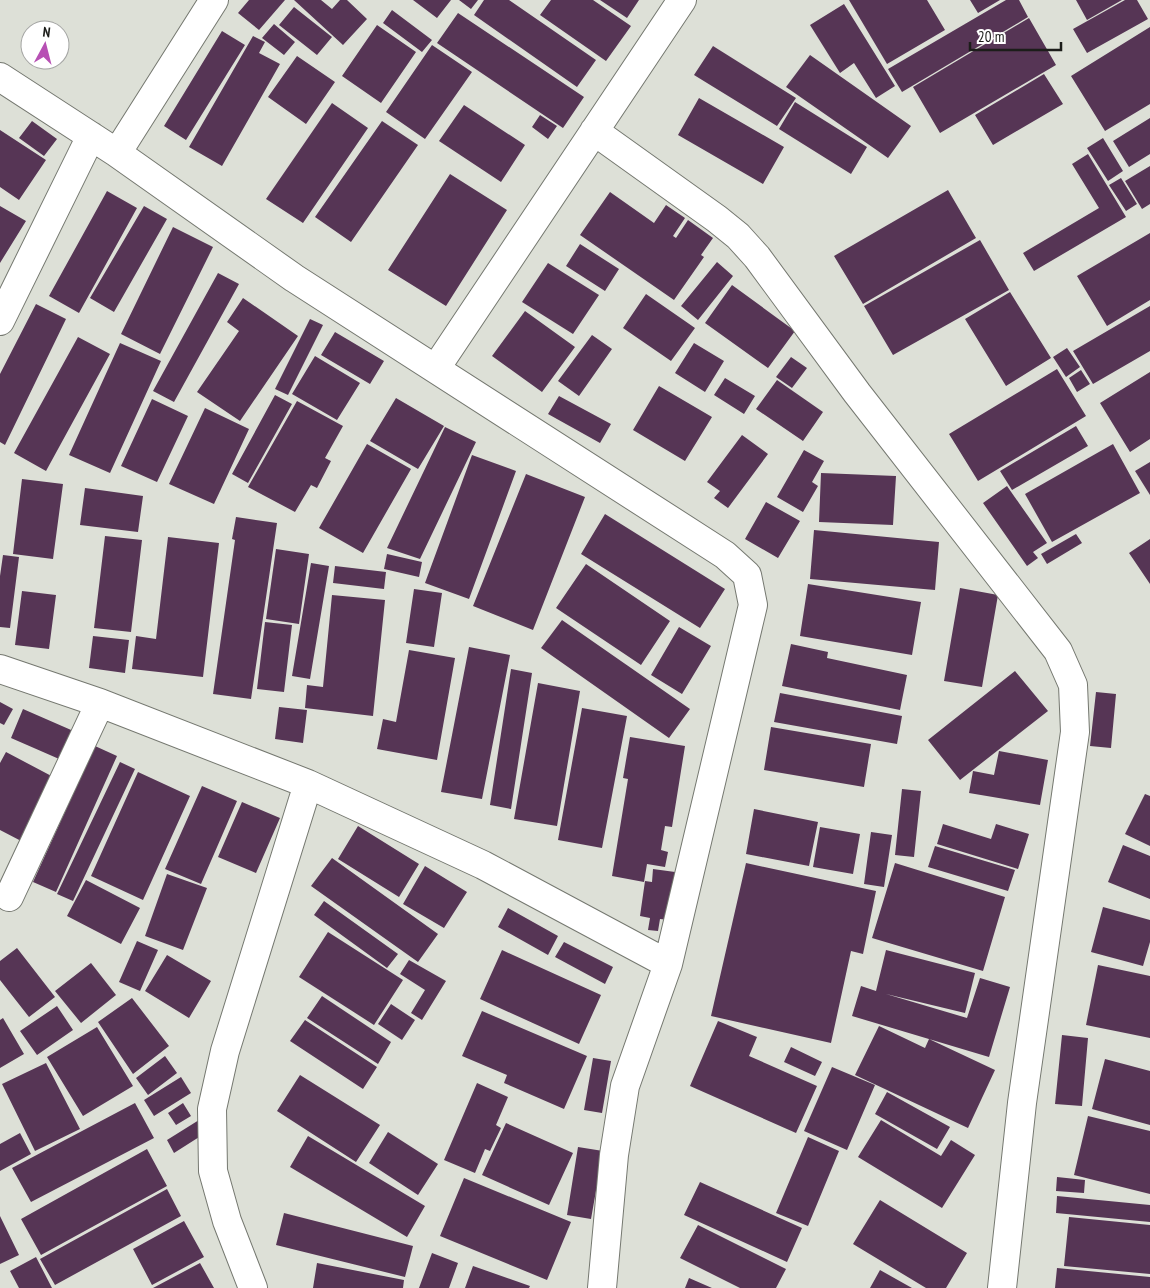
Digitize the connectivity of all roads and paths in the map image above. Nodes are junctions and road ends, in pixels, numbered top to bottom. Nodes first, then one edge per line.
1 (214, 0) edge
2 (682, 0) edge
3 (0, 77) edge
4 (594, 132) junction
5 (91, 136) junction
6 (117, 153) junction
7 (0, 321) edge
8 (436, 368) junction
9 (0, 669) edge
10 (100, 702) junction
11 (308, 784) junction
12 (9, 897) dead end
13 (668, 964) junction
14 (253, 1288) edge
15 (602, 1288) edge
16 (1002, 1288) edge

1 - 6 street
2 - 4 street
3 - 5 street
4 - 8 street
4 - 16 street
5 - 6 street
5 - 7 street
6 - 8 street
8 - 13 street
9 - 10 street
10 - 11 street
10 - 12 street
11 - 13 street
11 - 14 street
13 - 15 street

